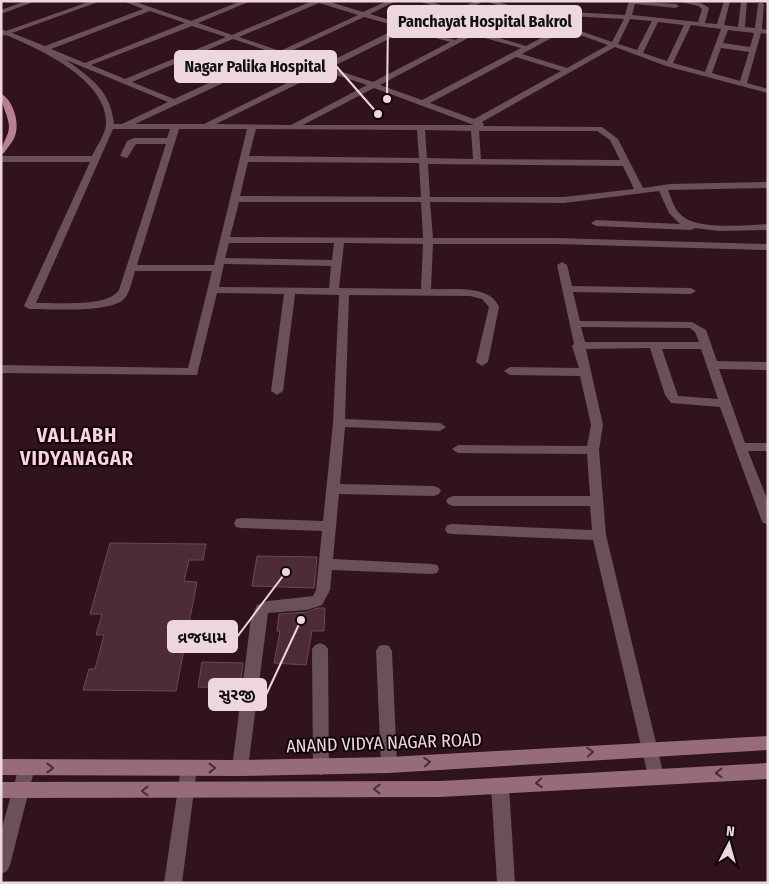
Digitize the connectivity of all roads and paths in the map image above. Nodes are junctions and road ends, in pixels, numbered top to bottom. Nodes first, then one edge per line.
1 (33, 1) edge
2 (98, 1) edge
3 (126, 1) edge
4 (318, 1) edge
5 (393, 1) edge
6 (421, 1) edge
7 (461, 1) edge
8 (481, 1) edge
9 (489, 1) edge
10 (511, 1) edge
11 (632, 1) edge
12 (727, 1) edge
13 (245, 2) edge
14 (744, 2) edge
15 (678, 4) edge
16 (761, 4) dead end
17 (474, 5) junction
18 (444, 8) junction
19 (150, 9) junction
20 (516, 11) junction
21 (531, 11) junction
22 (1, 12) edge
23 (458, 12) junction
24 (671, 13) dead end
25 (724, 13) junction
26 (679, 14) dead end
27 (704, 14) junction
28 (362, 15) junction
29 (628, 16) junction
30 (656, 19) junction
31 (688, 19) junction
32 (759, 21) junction
33 (768, 22) edge
34 (191, 23) junction
35 (494, 23) junction
36 (701, 24) junction
37 (723, 27) junction
38 (407, 28) junction
39 (565, 28) junction
40 (740, 29) junction
41 (758, 31) junction
42 (768, 32) edge
43 (3, 33) edge
44 (474, 33) junction
45 (233, 37) junction
46 (456, 42) junction
47 (614, 45) junction
48 (719, 45) junction
49 (527, 48) junction
50 (45, 49) junction
51 (753, 50) junction
52 (278, 53) junction
53 (515, 54) junction
54 (639, 54) junction
55 (669, 64) junction
56 (86, 65) junction
57 (324, 68) junction
58 (568, 70) junction
59 (708, 75) junction
60 (125, 82) junction
61 (374, 85) junction
62 (743, 85) junction
63 (768, 92) edge
64 (1, 96) edge
65 (174, 102) junction
66 (423, 103) junction
67 (475, 125) junction
68 (110, 126) junction
69 (122, 126) junction
70 (175, 126) junction
71 (203, 127) junction
72 (252, 127) junction
73 (292, 127) junction
74 (421, 127) junction
75 (171, 141) junction
76 (1, 151) edge
77 (124, 156) dead end
78 (95, 158) junction
79 (1, 159) edge
80 (244, 159) junction
81 (423, 160) junction
82 (477, 160) junction
83 (627, 163) junction
84 (768, 185) edge
85 (662, 188) junction
86 (640, 191) junction
87 (234, 199) junction
88 (426, 200) junction
89 (596, 223) dead end
90 (716, 227) junction
91 (768, 227) edge
92 (224, 240) junction
93 (339, 240) junction
94 (428, 240) junction
95 (768, 247) edge
96 (337, 263) junction
97 (219, 265) junction
98 (562, 265) dead end
99 (131, 268) junction
100 (567, 289) junction
101 (212, 290) junction
102 (290, 290) junction
103 (691, 290) dead end
104 (339, 291) junction
105 (426, 292) junction
106 (574, 324) junction
107 (655, 345) junction
108 (578, 346) junction
109 (706, 346) junction
110 (482, 362) dead end
111 (712, 365) junction
112 (768, 366) edge
113 (1, 369) edge
114 (510, 371) dead end
115 (584, 372) junction
116 (277, 391) dead end
117 (726, 404) junction
118 (339, 423) junction
119 (440, 427) dead end
120 (740, 447) junction
121 (768, 447) edge
122 (458, 449) dead end
123 (593, 450) junction
124 (332, 489) junction
125 (434, 491) dead end
126 (595, 501) junction
127 (453, 502) dead end
128 (768, 518) edge
129 (241, 523) dead end
130 (329, 526) junction
131 (452, 529) dead end
132 (599, 535) junction
133 (325, 564) junction
134 (432, 569) dead end
135 (320, 649) dead end
136 (384, 651) dead end
137 (768, 742) edge
138 (650, 748) junction
139 (389, 765) junction
140 (1, 767) edge
141 (321, 767) junction
142 (27, 768) junction
143 (189, 768) junction
144 (240, 768) junction
145 (768, 771) edge
146 (656, 776) junction
147 (500, 786) junction
148 (1, 790) edge
149 (22, 790) junction
150 (186, 791) junction
151 (1, 865) edge
152 (172, 883) edge
153 (506, 883) edge

1 - 22 street
2 - 43 street
3 - 19 street
4 - 28 street
4 - 45 street
5 - 28 street
6 - 18 street
7 - 17 street
8 - 17 street
9 - 20 street
10 - 21 street
11 - 15 street
11 - 29 street
12 - 25 street
13 - 34 street
14 - 40 street
15 - 27 street
16 - 32 street
17 - 23 street
18 - 23 street
18 - 38 street
19 - 34 street
19 - 50 street
20 - 21 street
20 - 35 street
20 - 39 street
21 - 29 street
23 - 35 street
24 - 26 street
25 - 27 street
25 - 37 street
27 - 31 street
27 - 36 street
28 - 38 street
28 - 52 street
29 - 30 street
29 - 47 street
30 - 31 street
30 - 54 street
31 - 36 street
31 - 55 street
32 - 33 street
32 - 41 street
34 - 45 street
34 - 56 street
35 - 44 street
36 - 37 street
37 - 40 street
37 - 48 street
38 - 46 street
38 - 57 street
39 - 47 street
39 - 49 street
40 - 41 street
41 - 42 street
41 - 51 street
43 - 50 street
44 - 46 street
44 - 49 street
45 - 52 street
45 - 60 street
46 - 61 street
47 - 54 street
47 - 58 street
48 - 51 street
48 - 59 street
49 - 53 street
50 - 56 street
50 - 68 street
51 - 62 street
52 - 57 street
52 - 65 street
53 - 58 street
53 - 66 street
54 - 55 street
55 - 59 street
56 - 60 street
57 - 61 street
57 - 71 street
58 - 67 street
59 - 62 street
60 - 65 street
61 - 66 street
61 - 73 street
62 - 63 street
64 - 76 main road
65 - 69 street
66 - 67 street
67 - 74 street
67 - 82 street
67 - 83 street
68 - 69 street
68 - 78 street
69 - 70 street
70 - 71 street
70 - 75 street
71 - 72 street
72 - 73 street
72 - 80 street
73 - 74 street
74 - 81 street
75 - 77 street
75 - 99 street
78 - 79 street
78 - 99 street
80 - 81 street
80 - 87 street
81 - 82 street
81 - 88 street
82 - 83 street
83 - 86 street
84 - 85 street
85 - 86 street
85 - 90 street
86 - 88 street
87 - 88 street
87 - 92 street
88 - 94 street
89 - 90 street
90 - 91 street
92 - 93 street
92 - 97 street
93 - 94 street
93 - 96 street
94 - 95 street
94 - 105 street
96 - 97 street
96 - 104 street
97 - 99 street
97 - 101 street
98 - 100 street
100 - 103 street
100 - 106 street
101 - 102 street
101 - 113 street
102 - 104 street
102 - 116 street
104 - 105 street
104 - 118 street
105 - 110 street
106 - 108 street
106 - 109 street
107 - 108 street
107 - 109 street
107 - 117 street
108 - 115 street
109 - 111 street
111 - 112 street
111 - 117 street
114 - 115 street
115 - 123 street
117 - 120 street
118 - 119 street
118 - 124 street
120 - 121 street
120 - 128 street
122 - 123 street
123 - 126 street
124 - 125 street
124 - 130 street
126 - 127 street
126 - 132 street
129 - 130 street
130 - 133 street
131 - 132 street
132 - 138 street
133 - 134 street
133 - 144 street
135 - 141 street
136 - 139 street
137 - 138 main road, ANAND VIDYA NAGAR ROAD
139 -> 138 main road, ANAND VIDYA NAGAR ROAD
138 - 146 street
139 - 141 main road, ANAND VIDYA NAGAR ROAD
140 - 142 main road, ANAND VIDYA NAGAR ROAD
141 - 144 main road, ANAND VIDYA NAGAR ROAD
142 -> 143 main road, ANAND VIDYA NAGAR ROAD
142 - 149 street
143 -> 144 main road, ANAND VIDYA NAGAR ROAD
143 - 150 street
145 -> 146 main road
146 -> 147 main road
147 -> 150 main road
147 - 153 street
148 - 149 main road
150 -> 149 main road
149 - 151 street
150 - 152 street

